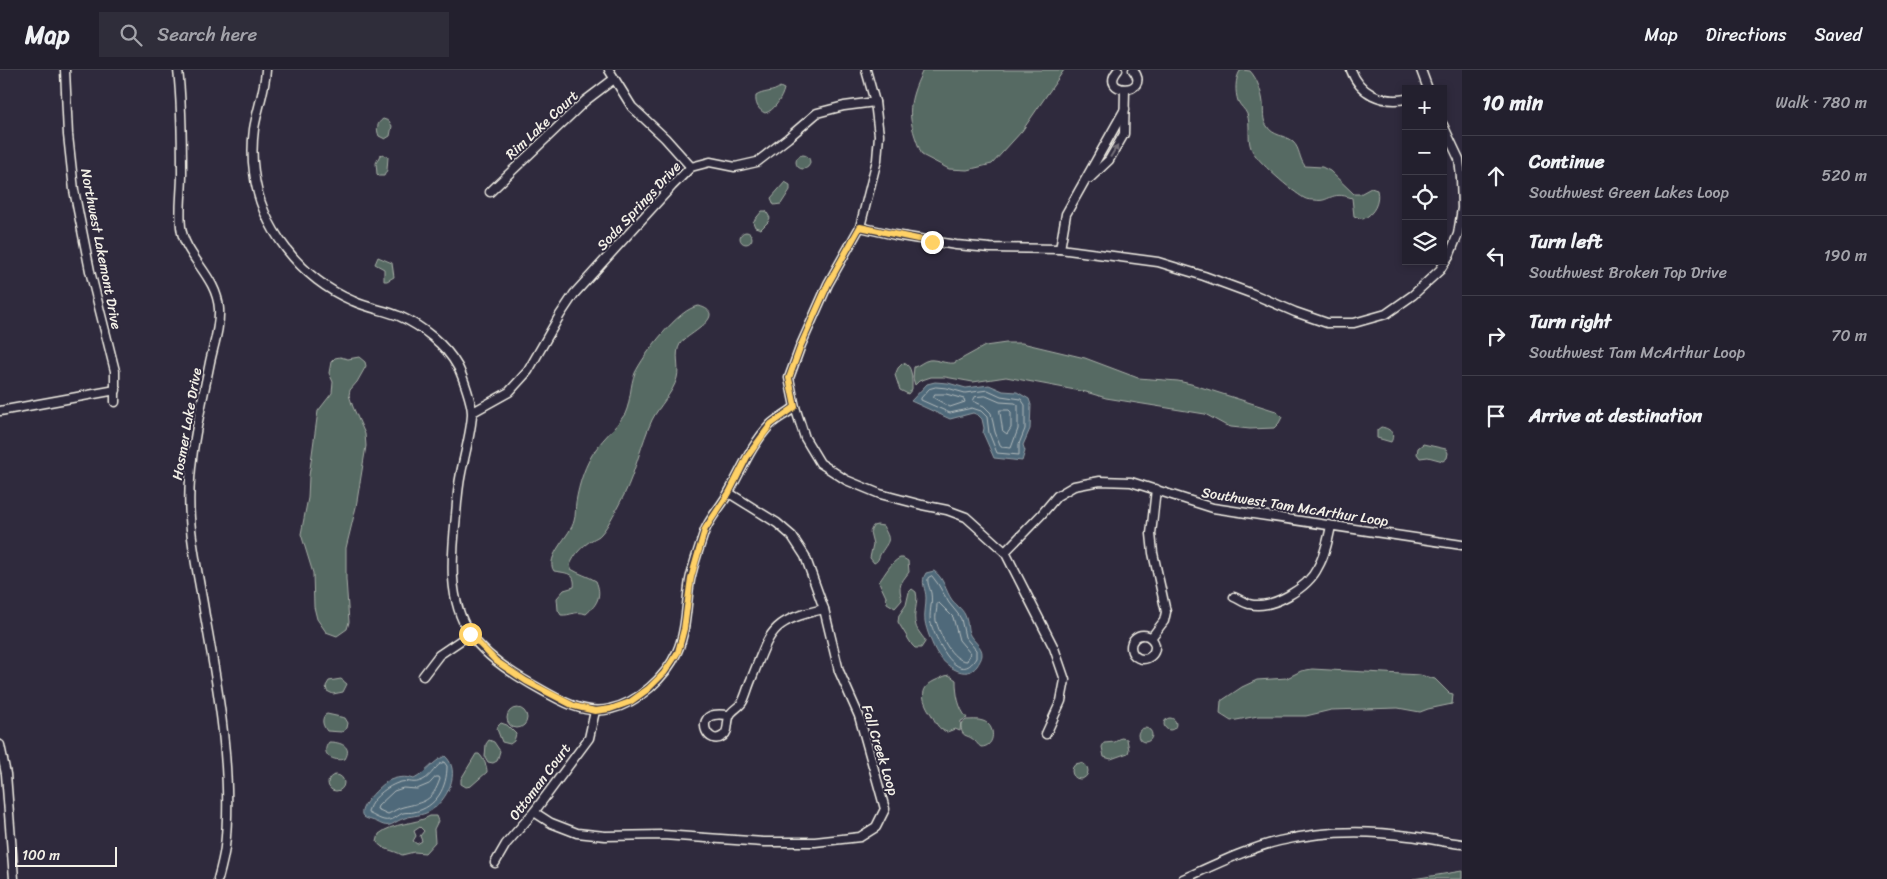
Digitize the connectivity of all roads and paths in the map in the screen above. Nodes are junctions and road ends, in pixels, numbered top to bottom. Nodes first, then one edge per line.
1 (65, 70) edge
2 (178, 70) edge
3 (266, 70) edge
4 (609, 70) edge
5 (866, 70) edge
6 (1118, 70) edge
7 (1133, 70) edge
8 (1351, 70) edge
9 (1420, 70) edge
10 (614, 78) junction
11 (1426, 85) edge
12 (1125, 90) junction
13 (1402, 99) edge
14 (875, 102) junction
15 (1446, 130) edge
16 (692, 167) junction
17 (490, 192) dead end
18 (860, 227) junction
19 (1060, 249) junction
20 (116, 390) junction
21 (115, 402) dead end
22 (795, 407) junction
23 (0, 411) edge
24 (473, 412) junction
25 (1156, 489) junction
26 (729, 493) junction
27 (1332, 526) junction
28 (1462, 545) edge
29 (1004, 552) junction
30 (1234, 597) dead end
31 (824, 609) junction
32 (470, 634) junction
33 (1151, 638) dead end
34 (423, 676) dead end
35 (595, 711) junction
36 (729, 715) dead end
37 (1046, 734) dead end
38 (0, 745) edge
39 (534, 812) junction
40 (1462, 844) edge
41 (495, 863) dead end
42 (14, 879) edge
43 (218, 879) edge
44 (1183, 879) edge

1 - 20 street, Northwest Lakemont Drive
2 - 43 street, Hosmer Lake Drive
3 - 24 street
4 - 10 street
5 - 14 street
6 - 12 street
7 - 12 street
8 - 13 street
9 - 11 street
10 - 16 street
10 - 17 street, Rim Lake Court
12 - 19 street
14 - 16 street, Soda Springs Drive
14 - 18 street
15 - 19 street
16 - 24 street, Soda Springs Drive
18 - 19 street
18 - 22 street
20 - 21 street, Northwest Lakemont Drive
20 - 23 street
22 - 26 street
22 - 29 street
24 - 32 street
25 - 27 street, Southwest Tam McArthur Loop
25 - 29 street, Southwest Tam McArthur Loop
25 - 33 street
26 - 31 street, Fall Creek Loop
26 - 35 street
27 - 28 street, Southwest Tam McArthur Loop
27 - 30 street
29 - 37 street
31 - 36 street
31 - 39 street, Fall Creek Loop
32 - 34 street
32 - 35 street
35 - 39 street, Ottoman Court
38 - 42 street
39 - 41 street, Ottoman Court
40 - 44 street

